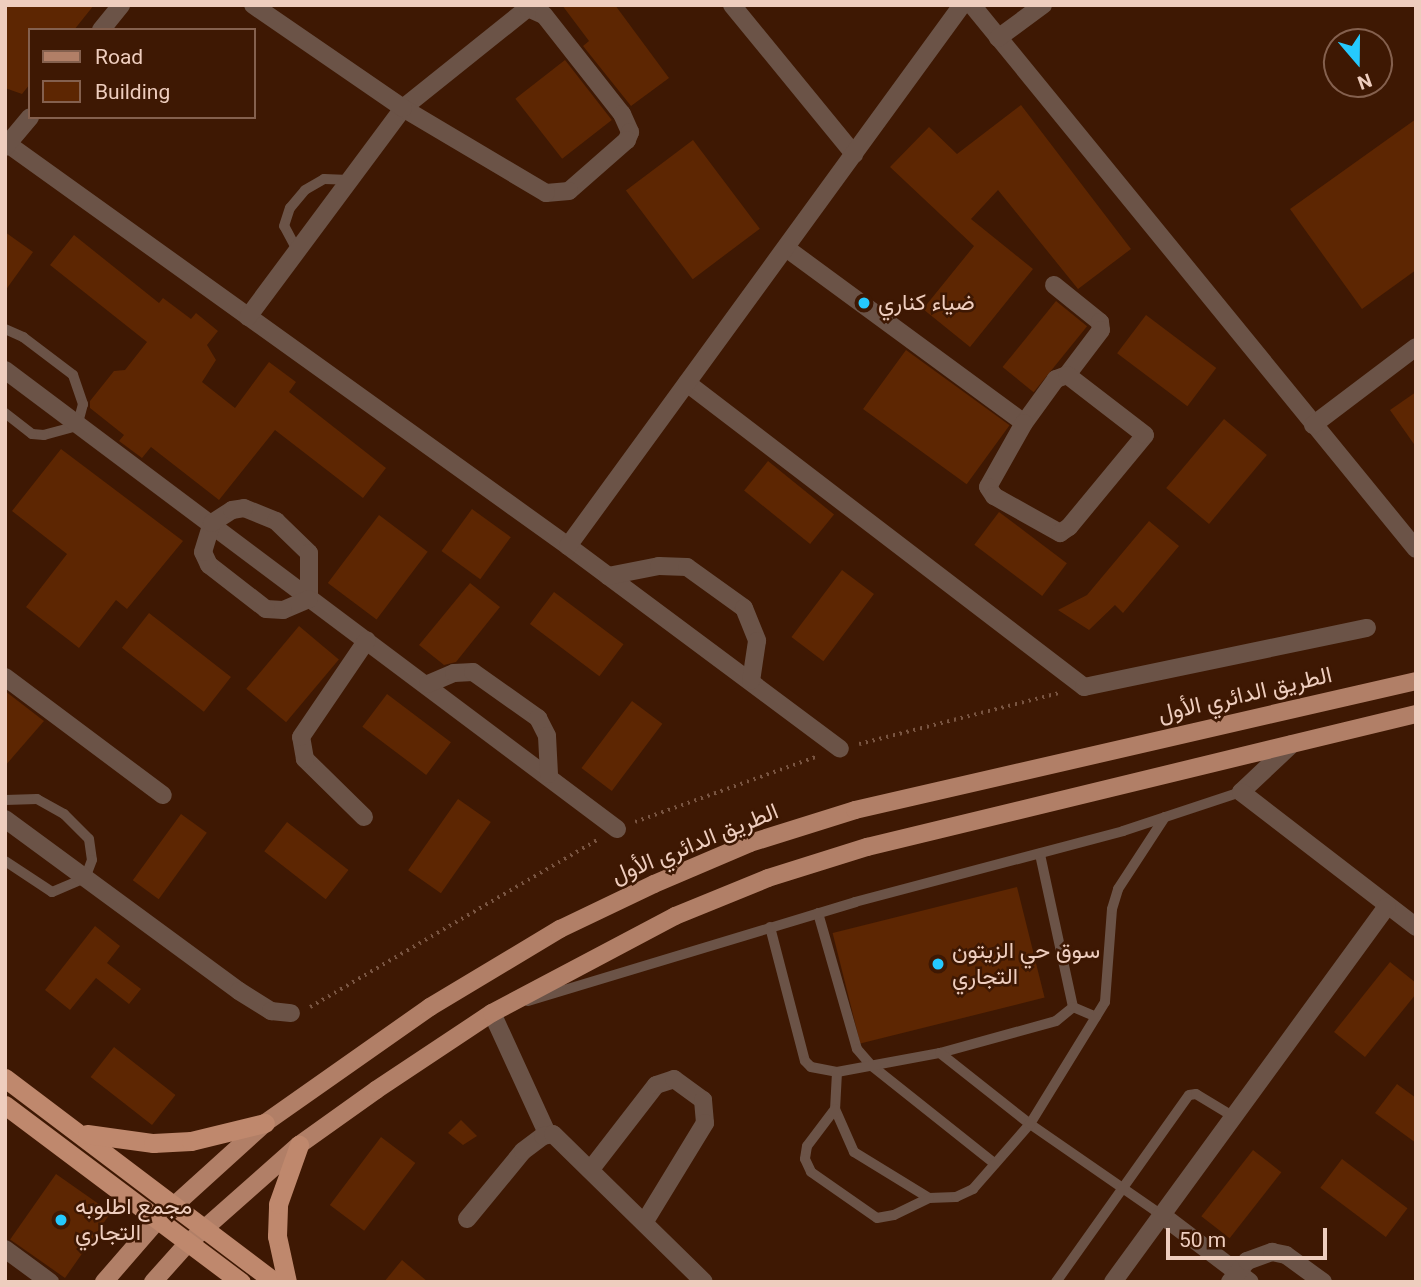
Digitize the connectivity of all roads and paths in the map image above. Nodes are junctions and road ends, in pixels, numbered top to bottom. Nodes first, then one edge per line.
1 (121, 5) edge
2 (253, 5) edge
3 (732, 5) edge
4 (962, 5) edge
5 (972, 5) edge
6 (1043, 5) edge
7 (103, 28) edge
8 (998, 38) junction
9 (403, 108) junction
10 (28, 119) edge
11 (6, 145) edge
12 (854, 154) junction
13 (349, 180) junction
14 (786, 248) junction
15 (297, 250) junction
16 (1054, 285) dead end
17 (248, 317) junction
18 (5, 329) edge
19 (1416, 347) edge
20 (5, 370) edge
21 (1067, 374) junction
22 (687, 383) junction
23 (5, 413) edge
24 (1024, 423) junction
25 (1313, 425) junction
26 (78, 426) junction
27 (212, 523) junction
28 (568, 546) junction
29 (1416, 549) edge
30 (608, 576) junction
31 (309, 599) junction
32 (1367, 628) dead end
33 (367, 640) junction
34 (5, 677) edge
35 (1413, 678) edge
36 (751, 681) junction
37 (428, 684) junction
38 (1084, 687) junction
39 (1416, 714) edge
40 (1292, 744) junction
41 (840, 748) junction
42 (549, 774) junction
43 (1241, 792) junction
44 (163, 796) dead end
45 (5, 800) edge
46 (364, 817) dead end
47 (1165, 817) junction
48 (5, 819) edge
49 (617, 829) junction
50 (1040, 854) junction
51 (5, 861) edge
52 (85, 878) junction
53 (1387, 906) junction
54 (818, 913) junction
55 (770, 927) junction
56 (1416, 927) edge
57 (1073, 1007) junction
58 (291, 1013) joint
59 (492, 1013) junction
60 (1096, 1017) junction
61 (940, 1053) junction
62 (872, 1066) junction
63 (837, 1072) junction
64 (5, 1078) edge
65 (5, 1105) edge
66 (835, 1109) junction
67 (1234, 1117) junction
68 (265, 1123) junction
69 (1030, 1124) junction
70 (78, 1132) junction
71 (547, 1133) junction
72 (299, 1145) junction
73 (995, 1164) junction
74 (591, 1169) junction
75 (1122, 1187) junction
76 (929, 1198) junction
77 (176, 1203) junction
78 (1163, 1216) junction
79 (467, 1219) dead end
80 (156, 1222) junction
81 (644, 1223) junction
82 (206, 1226) junction
83 (187, 1244) junction
84 (5, 1249) edge
85 (1233, 1276) edge
86 (50, 1282) edge
87 (104, 1282) edge
88 (153, 1282) edge
89 (241, 1282) edge
90 (275, 1282) edge
91 (288, 1282) edge
92 (704, 1282) edge
93 (1056, 1282) edge
94 (1113, 1282) edge
95 (1250, 1282) edge
96 (1322, 1282) edge

1 - 7 street
2 - 9 street
3 - 12 street
4 - 12 street
5 - 8 street
6 - 8 street
8 - 25 street
9 - 9 street
9 - 13 street
10 - 11 street
11 - 17 street
12 - 14 street
13 - 15 street
13 - 15 lane
14 - 22 street
14 - 24 street
15 - 17 street
16 - 21 street
17 - 28 street
18 - 26 lane
19 - 25 street
20 - 26 street
21 - 24 street
21 - 24 street
22 - 28 street
22 - 38 street
23 - 26 lane
25 - 29 street
26 - 27 street
27 - 31 street
27 - 31 street
27 - 31 street
28 - 30 street
30 - 36 street
30 - 36 street
31 - 33 street
32 - 38 street
33 - 37 street
33 - 46 street
34 - 44 street
35 - 68 main road, الطريق الدائري الأول
36 - 41 street
37 - 42 street
37 - 42 street
38 - 41 path
39 - 40 main road
40 - 43 street
40 - 59 main road
41 - 49 path
42 - 49 street
43 - 47 lane
43 - 53 street
45 - 52 lane
47 - 50 lane
47 - 60 lane
48 - 52 street
49 - 58 path
50 - 54 lane
50 - 57 lane
51 - 52 lane
52 - 58 street
53 - 56 street
53 - 67 street
54 - 55 lane
54 - 62 lane
55 - 59 lane
55 - 63 lane
57 - 60 lane
57 - 61 lane
59 - 71 street
59 - 72 main road
60 - 69 lane
61 - 62 lane
61 - 69 lane
62 - 63 lane
62 - 73 lane
63 - 66 lane
64 - 70 highway
65 - 80 highway
66 - 76 lane
66 - 76 lane
67 - 75 lane
67 - 78 street
68 - 70 highway
68 - 77 main road, الطريق الدائري الأول
69 - 73 lane
69 - 75 lane
70 - 77 highway
71 - 74 street
71 - 79 street
72 - 82 main road
72 - 91 highway
73 - 76 lane
74 - 81 street
74 - 81 street
75 - 78 lane
75 - 93 lane
77 - 80 main road, الطريق الدائري الأول
77 - 82 highway
78 - 85 street
78 - 94 street
80 - 83 highway
80 - 87 main road, الطريق الدائري الأول
81 - 92 street
82 - 83 main road
82 - 90 highway
83 - 88 main road
83 - 89 highway
84 - 86 street
85 - 95 street
85 - 96 street

